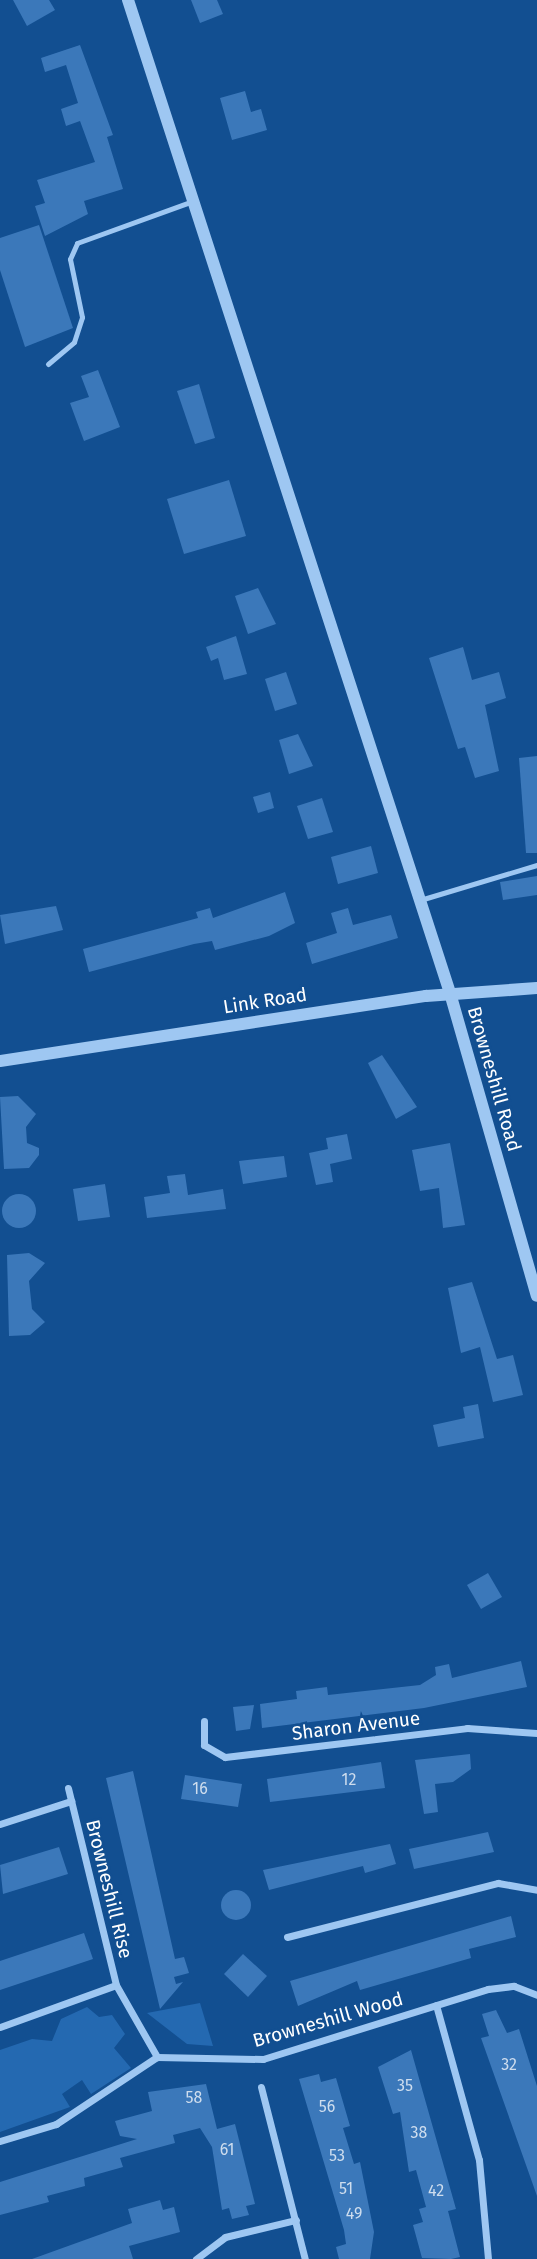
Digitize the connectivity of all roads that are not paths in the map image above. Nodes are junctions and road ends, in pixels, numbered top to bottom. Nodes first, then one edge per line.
1 (128, 0) edge
2 (195, 200) junction
3 (48, 364) dead end
4 (537, 865) edge
5 (417, 901) junction
6 (537, 988) edge
7 (450, 993) junction
8 (0, 1061) edge
9 (537, 1296) edge
10 (204, 1721) dead end
11 (537, 1733) edge
12 (68, 1788) dead end
13 (71, 1801) junction
14 (0, 1825) edge
15 (537, 1890) edge
16 (287, 1937) dead end
17 (116, 1985) junction
18 (537, 1995) edge
19 (436, 2005) junction
20 (0, 2027) edge
21 (157, 2057) junction
22 (261, 2087) dead end
23 (0, 2141) edge
24 (296, 2220) junction
25 (196, 2259) edge
26 (305, 2259) edge
27 (488, 2259) edge

1 - 2 street, Browneshill Road
2 - 3 lane
2 - 5 street, Browneshill Road
4 - 5 lane
5 - 7 street, Browneshill Road
6 - 7 street, Link Road
7 - 8 street, Link Road
7 - 9 street, Browneshill Road
10 - 11 street, Sharon Avenue
12 - 13 street, Browneshill Rise
13 - 14 street, Browneshill Rise
13 - 17 street, Browneshill Rise
15 - 16 street
17 - 20 street, Browneshill Rise
17 - 21 street, Browneshill Rise
18 - 19 street, Browneshill Wood
19 - 21 street, Browneshill Wood
19 - 27 street
21 - 23 street
22 - 24 street
24 - 25 street
24 - 26 street

